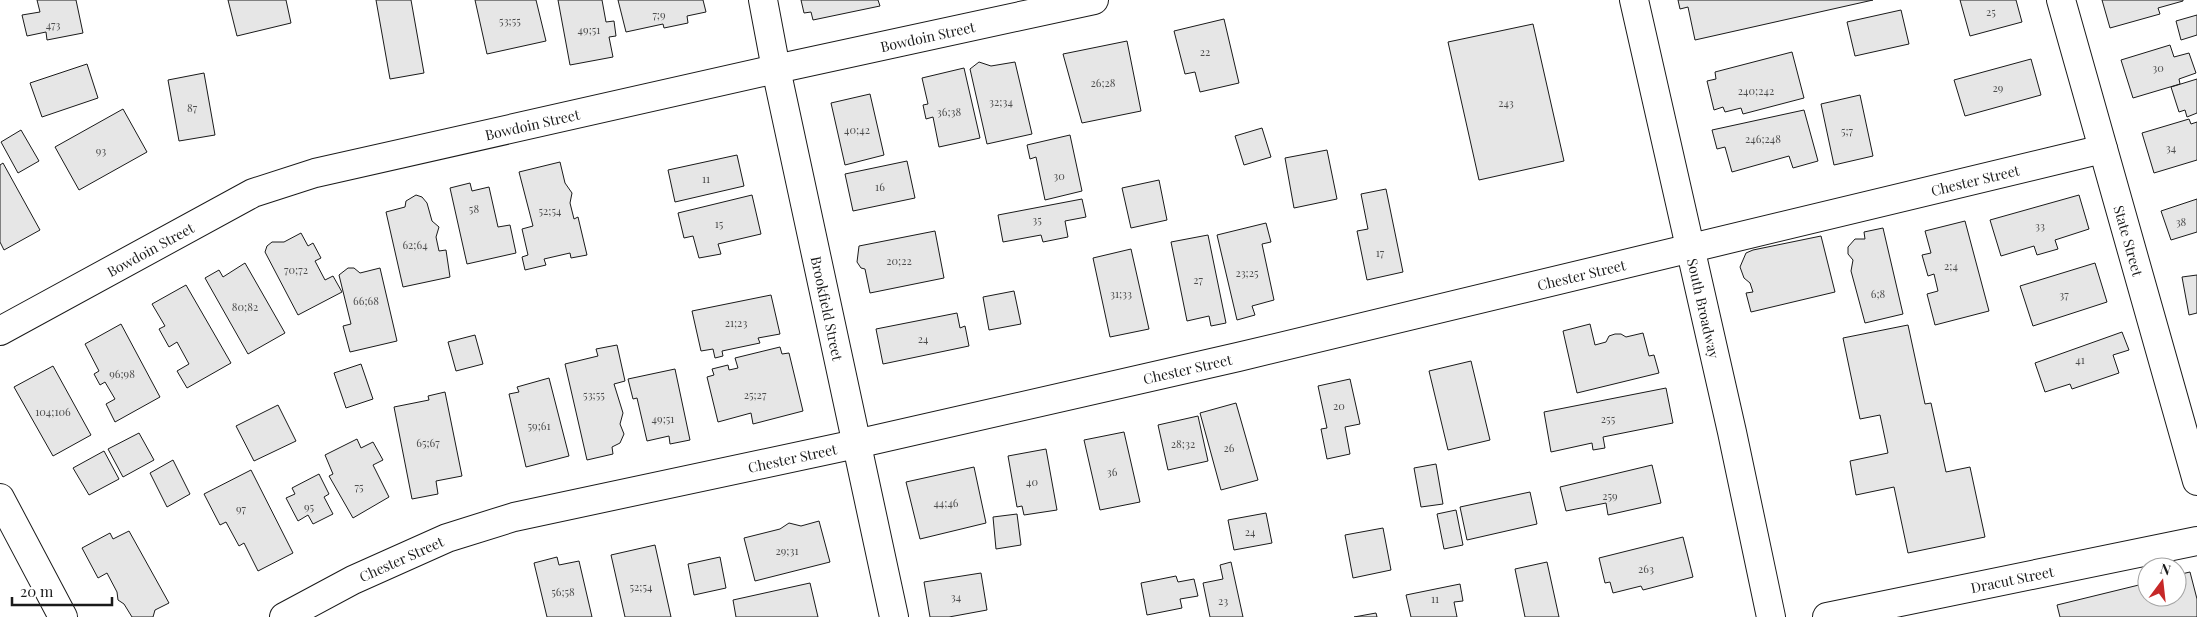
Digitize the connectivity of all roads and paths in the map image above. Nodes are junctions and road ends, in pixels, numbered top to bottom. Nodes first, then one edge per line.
1 (763, 0) edge
2 (1094, 0) edge
3 (1634, 0) edge
4 (2061, 0) edge
5 (776, 68) junction
6 (2103, 149) junction
7 (1690, 248) junction
8 (0, 331) edge
9 (856, 444) junction
10 (2197, 481) edge
11 (0, 498) edge
12 (2197, 541) edge
13 (63, 617) edge
14 (284, 617) edge
15 (894, 617) edge
16 (1771, 617) edge
17 (1827, 617) edge

1 - 5 street, Brookfield Street
2 - 5 street, Bowdoin Street
3 - 7 street, South Broadway
4 - 6 street, State Street
5 - 8 street, Bowdoin Street
5 - 9 street, Brookfield Street
6 - 7 street, Chester Street
6 - 10 street, State Street
7 - 9 street, Chester Street
7 - 16 street, South Broadway
9 - 14 street, Chester Street
9 - 15 street, Brookfield Street
11 - 13 street
12 - 17 street, Dracut Street

